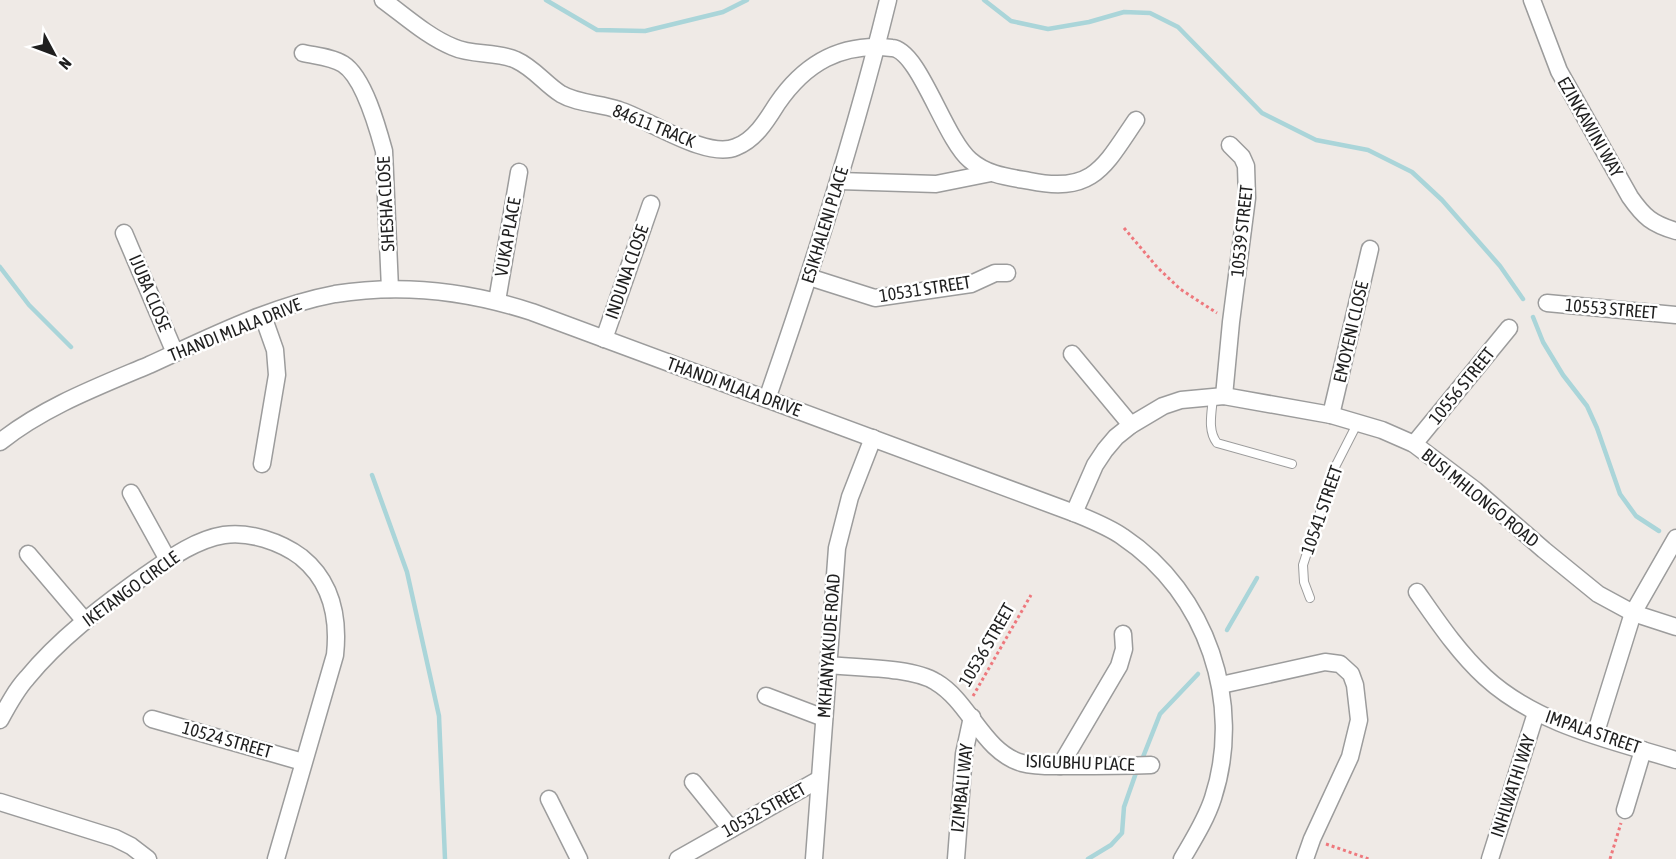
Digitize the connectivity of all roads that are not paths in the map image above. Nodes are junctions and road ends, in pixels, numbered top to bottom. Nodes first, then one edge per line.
1 (384, 0) edge
2 (888, 0) edge
3 (1532, 0) edge
4 (876, 48) junction
5 (303, 53) dead end
6 (1136, 120) dead end
7 (1230, 145) dead end
8 (519, 172) dead end
9 (991, 173) junction
10 (839, 181) junction
11 (651, 204) dead end
12 (1676, 231) edge
13 (124, 233) dead end
14 (1370, 249) dead end
15 (1007, 273) dead end
16 (809, 277) junction
17 (390, 289) junction
18 (497, 301) junction
19 (1547, 303) dead end
20 (1676, 315) edge
21 (263, 316) junction
22 (1509, 328) dead end
23 (604, 339) junction
24 (175, 353) junction
25 (1072, 354) dead end
26 (1219, 396) junction
27 (767, 399) junction
28 (1331, 415) junction
29 (1357, 424) junction
30 (1131, 425) junction
31 (873, 438) junction
32 (0, 442) edge
33 (1414, 444) junction
34 (262, 464) dead end
35 (1292, 464) dead end
36 (131, 493) dead end
37 (1074, 513) junction
38 (1676, 538) edge
39 (28, 554) dead end
40 (168, 560) junction
41 (1417, 592) dead end
42 (1310, 598) dead end
43 (1633, 613) junction
44 (85, 621) junction
45 (1676, 627) edge
46 (1123, 634) dead end
47 (828, 665) junction
48 (1221, 685) junction
49 (766, 696) dead end
50 (969, 712) junction
51 (1536, 713) junction
52 (152, 718) dead end
53 (824, 718) junction
54 (0, 720) edge
55 (1595, 735) junction
56 (1643, 750) junction
57 (1676, 760) edge
58 (303, 762) junction
59 (1151, 765) dead end
60 (1060, 766) junction
61 (819, 780) junction
62 (693, 782) dead end
63 (549, 799) dead end
64 (0, 802) edge
65 (1625, 810) road end
66 (731, 829) junction
67 (148, 859) edge
68 (276, 859) edge
69 (579, 859) edge
70 (678, 859) edge
71 (813, 859) edge
72 (956, 859) edge
73 (1182, 859) edge
74 (1305, 859) edge
75 (1490, 859) edge

1 - 4 street, 84611 TRACK
2 - 4 street, ESIKHALENI PLACE
3 - 12 street, EZINKAWINI WAY
4 - 9 street, 84611 TRACK
4 - 10 street, ESIKHALENI PLACE
5 - 17 street, SHESHA CLOSE
6 - 9 street
7 - 26 street, 10539 STREET
8 - 18 street, VUKA PLACE
9 - 10 street
10 - 16 street, ESIKHALENI PLACE
11 - 23 street, INDUNA CLOSE
13 - 24 street, IJUBA CLOSE
14 - 28 street, EMOYENI CLOSE
15 - 16 street, 10531 STREET
16 - 27 street, ESIKHALENI PLACE
17 - 18 street, THANDI MLALA DRIVE
17 - 21 street, THANDI MLALA DRIVE
18 - 23 street, THANDI MLALA DRIVE
19 - 20 street, 10553 STREET
21 - 24 street, THANDI MLALA DRIVE
21 - 34 street
22 - 33 street, 10556 STREET
23 - 27 street, THANDI MLALA DRIVE
24 - 32 street, THANDI MLALA DRIVE
25 - 30 street
26 - 28 street, BUSI MHLONGO ROAD
26 - 30 street, BUSI MHLONGO ROAD
26 - 35 lane
27 - 31 street, THANDI MLALA DRIVE
28 - 29 street, BUSI MHLONGO ROAD
29 - 33 street, BUSI MHLONGO ROAD
29 - 42 lane, 10541 STREET
30 - 37 street, BUSI MHLONGO ROAD
31 - 37 street, THANDI MLALA DRIVE
31 - 47 street, MKHANYAKUDE ROAD
33 - 43 street, BUSI MHLONGO ROAD
36 - 40 street
37 - 48 street, THANDI MLALA DRIVE
38 - 43 street
39 - 44 street
40 - 44 street, IKETANGO CIRCLE
40 - 58 street, IKETANGO CIRCLE
41 - 51 street, IMPALA STREET
43 - 45 street, BUSI MHLONGO ROAD
43 - 55 street
44 - 54 street, IKETANGO CIRCLE
46 - 60 street
47 - 50 street, ISIGUBHU PLACE
47 - 53 street, MKHANYAKUDE ROAD
48 - 73 street, THANDI MLALA DRIVE
48 - 74 street
49 - 53 street
50 - 60 street, ISIGUBHU PLACE
50 - 72 street, IZIMBALI WAY
51 - 55 street, IMPALA STREET
51 - 75 street, INHLWATHI WAY
52 - 58 street, 10524 STREET
53 - 61 street, MKHANYAKUDE ROAD
55 - 56 street, IMPALA STREET
56 - 57 street, IMPALA STREET
56 - 65 street
58 - 68 street, IKETANGO CIRCLE
59 - 60 street, ISIGUBHU PLACE
61 - 66 street, 10532 STREET
61 - 71 street, MKHANYAKUDE ROAD
62 - 66 street
63 - 69 street
64 - 67 street
66 - 70 street, 10532 STREET

